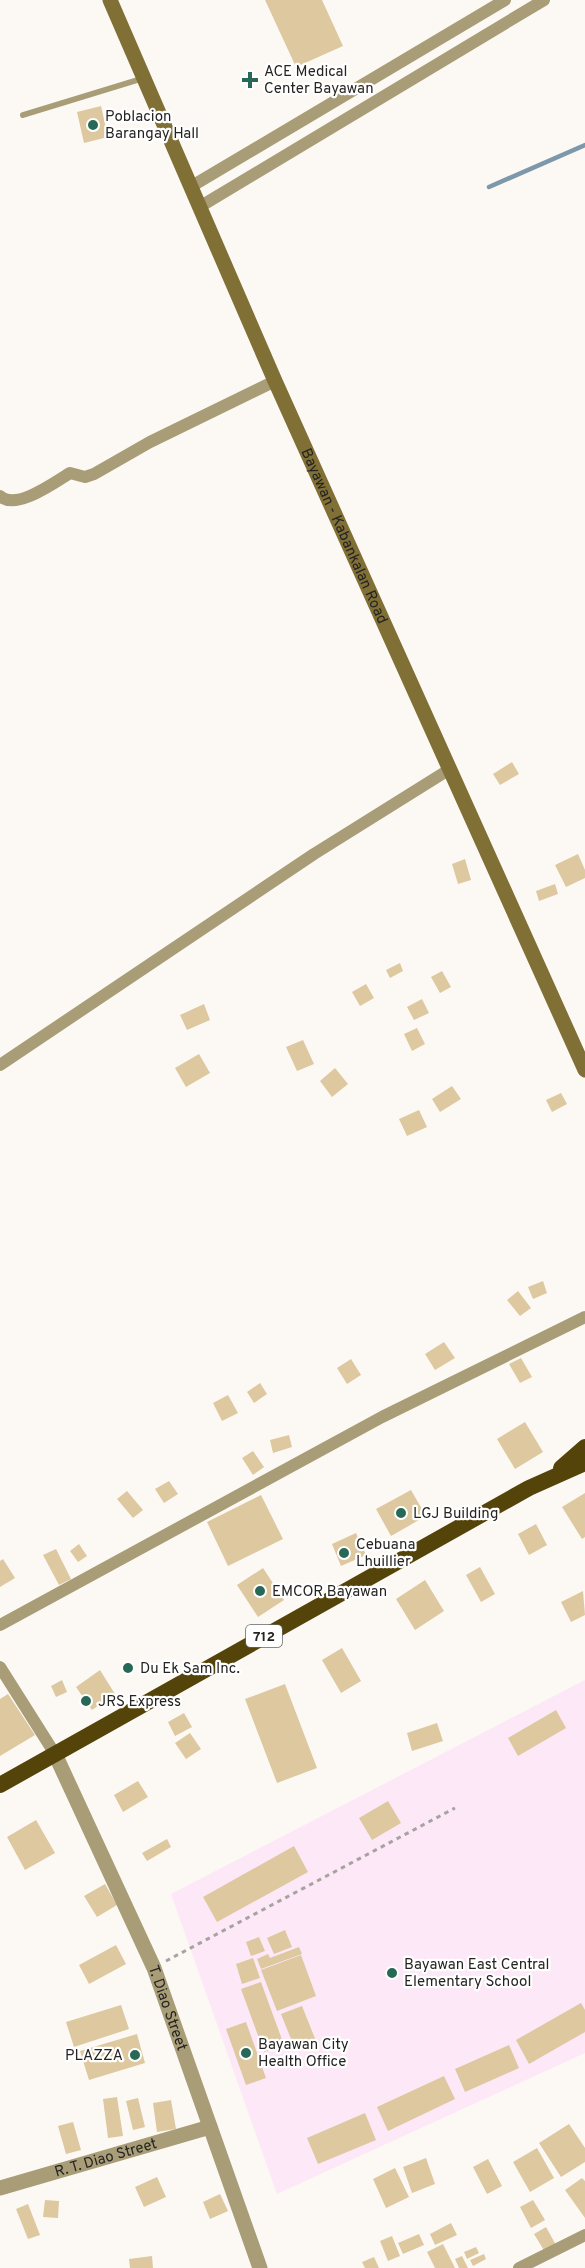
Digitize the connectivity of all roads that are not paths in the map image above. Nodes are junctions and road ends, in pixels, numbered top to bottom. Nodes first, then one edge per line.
1 (110, 0) edge
2 (505, 0) edge
3 (512, 0) edge
4 (544, 0) edge
5 (489, 4) edge
6 (519, 15) junction
7 (499, 27) junction
8 (144, 78) junction
9 (344, 96) junction
10 (354, 114) junction
11 (23, 115) dead end
12 (192, 186) junction
13 (201, 206) junction
14 (275, 381) junction
15 (0, 496) edge
16 (450, 769) junction
17 (0, 1065) edge
18 (585, 1070) edge
19 (585, 1317) edge
20 (585, 1447) edge
21 (585, 1462) edge
22 (551, 1476) junction
23 (0, 1625) edge
24 (0, 1667) edge
25 (55, 1754) junction
26 (0, 1785) edge
27 (210, 2127) junction
28 (0, 2188) edge
29 (585, 2235) edge
30 (260, 2268) edge
31 (519, 2268) edge

1 - 8 main road, Bayawan - Kabankalan Road
2 - 5 street
3 - 6 street
4 - 6 street
5 - 7 street
5 - 9 street
6 - 7 street
7 - 10 street
8 - 11 lane
8 - 12 main road, Bayawan - Kabankalan Road
9 - 10 street
9 - 12 street
10 - 13 street
12 - 13 main road, Bayawan - Kabankalan Road
13 - 14 main road, Bayawan - Kabankalan Road
14 - 15 street
14 - 16 main road, Bayawan - Kabankalan Road
16 - 17 street
16 - 18 main road, Bayawan - Kabankalan Road
19 - 23 street
20 - 22 highway, 712
21 - 22 highway, 712
22 - 25 highway, 712
24 - 25 street
25 - 26 highway, 712
25 - 27 street, T. Diao Street
27 - 28 street, R. T. Diao Street
27 - 30 street, T. Diao Street
29 - 31 street

